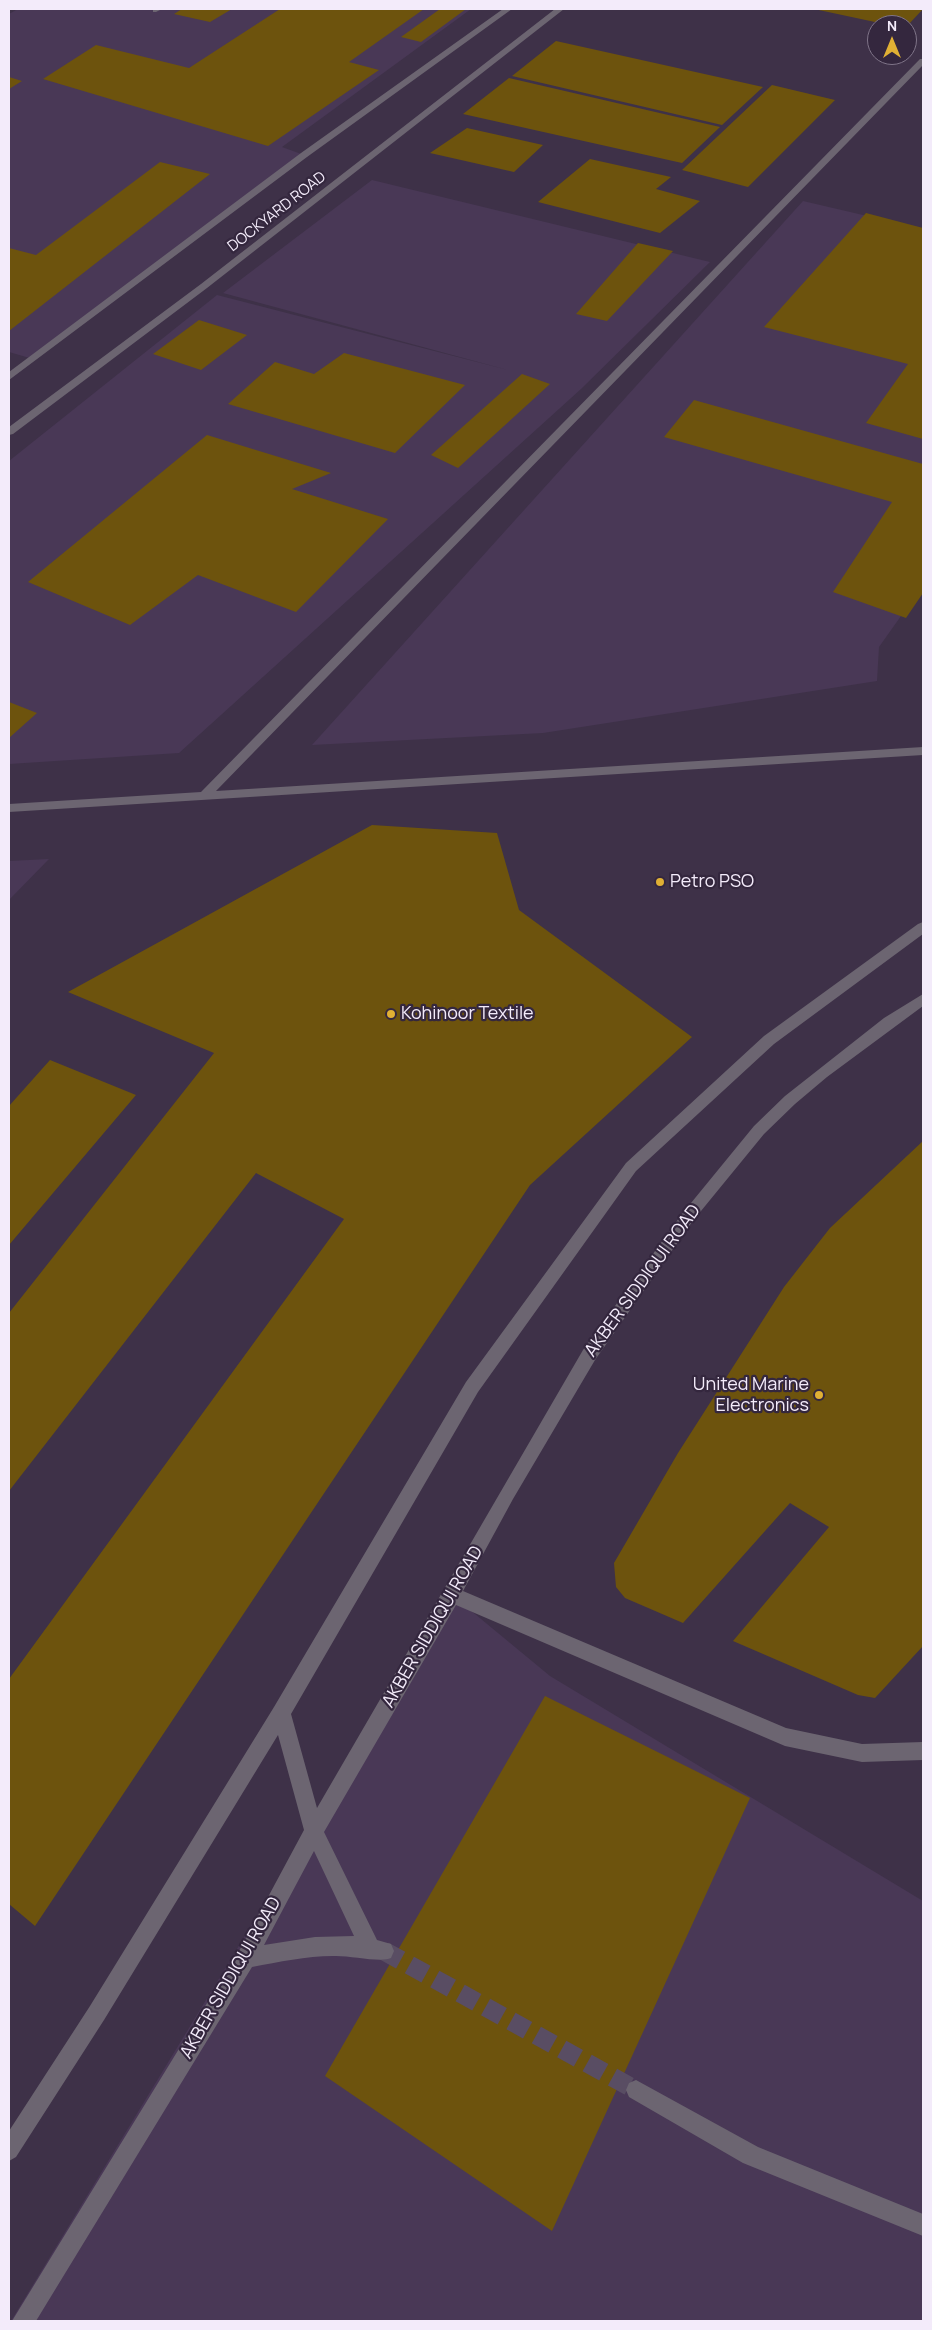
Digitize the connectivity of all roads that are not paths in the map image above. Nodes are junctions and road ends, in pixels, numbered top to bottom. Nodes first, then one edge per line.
1 (508, 9) edge
2 (560, 9) edge
3 (923, 61) edge
4 (9, 377) edge
5 (9, 432) edge
6 (923, 751) edge
7 (204, 797) junction
8 (9, 808) edge
9 (923, 927) edge
10 (923, 999) edge
11 (452, 1595) junction
12 (281, 1713) junction
13 (923, 1751) edge
14 (314, 1831) junction
15 (246, 1958) junction
16 (636, 2090) tunnel mouth
17 (9, 2150) edge
18 (923, 2225) edge
19 (23, 2321) edge

1 - 4 street, DOCKYARD ROAD
2 - 5 street, DOCKYARD ROAD
3 - 7 street
6 - 7 street
7 - 8 street
9 - 12 street
10 - 11 street, AKBER SIDDIQUI ROAD
11 - 13 street
11 - 14 street, AKBER SIDDIQUI ROAD
12 - 14 street
12 - 17 street
14 - 15 street, AKBER SIDDIQUI ROAD
14 - 15 street
15 - 19 street, AKBER SIDDIQUI ROAD
16 - 18 street

